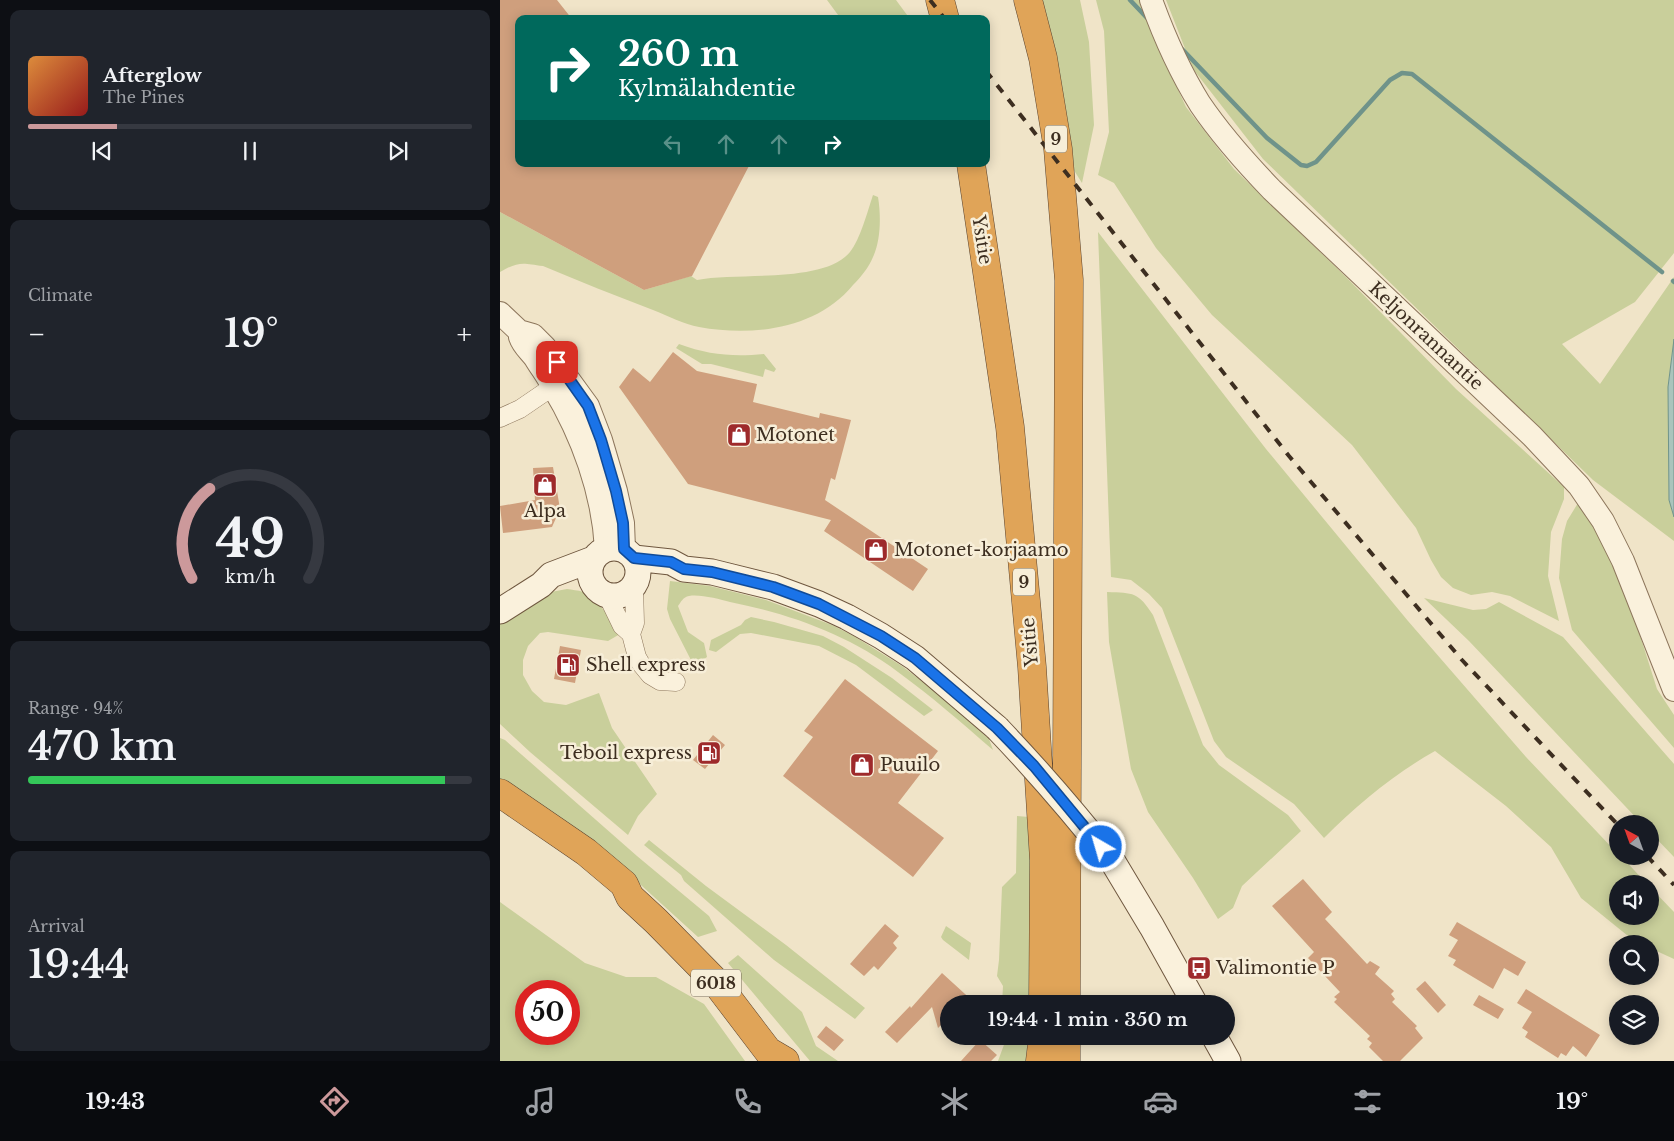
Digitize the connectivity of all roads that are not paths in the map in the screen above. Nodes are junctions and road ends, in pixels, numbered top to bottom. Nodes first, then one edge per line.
1 (940, 0) edge
2 (1028, 0) edge
3 (1151, 0) edge
4 (944, 15) edge
5 (970, 167) edge
6 (500, 313) edge
7 (560, 381) junction
8 (500, 418) edge
9 (616, 570) junction
10 (500, 611) edge
11 (631, 634) junction
12 (676, 682) dead end
13 (1674, 690) edge
14 (500, 793) edge
15 (500, 809) edge
16 (630, 897) junction
17 (1044, 995) edge
18 (1066, 995) edge
19 (1191, 995) edge
20 (1042, 1045) edge
21 (1066, 1045) edge
22 (1219, 1045) edge
23 (774, 1058) edge
24 (1040, 1061) edge
25 (1066, 1061) edge
26 (1228, 1061) edge

1 - 4 highway
2 - 18 highway, 9
3 - 13 street, Keljonrannantie
5 - 17 highway, Ysitie / 9
6 - 7 street
7 - 8 street
7 - 9 street
9 - 10 main road
9 - 11 street
9 - 11 street
9 - 19 main road, bridge
11 - 12 street
14 - 16 highway, 6018
15 - 16 highway, 6018
16 - 23 highway, 6018
20 - 24 highway
21 - 25 highway
22 - 26 main road

